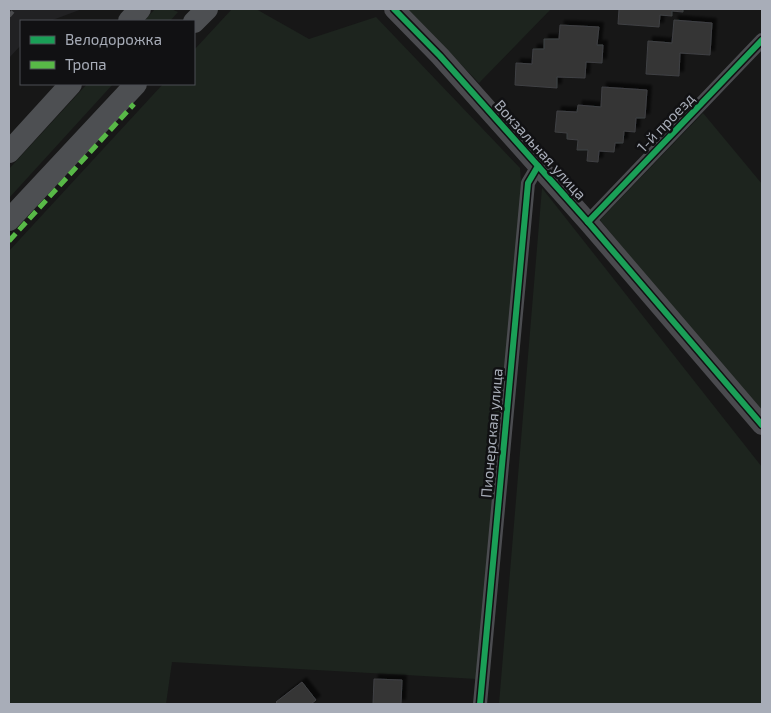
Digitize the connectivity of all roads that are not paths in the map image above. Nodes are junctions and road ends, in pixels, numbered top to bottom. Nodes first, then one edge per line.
1 (140, 9) edge
2 (207, 9) edge
3 (394, 9) edge
4 (130, 20) edge
5 (195, 21) edge
6 (762, 40) edge
7 (70, 85) edge
8 (135, 85) edge
9 (9, 152) edge
10 (538, 166) junction
11 (9, 220) edge
12 (588, 222) junction
13 (762, 424) edge
14 (480, 704) edge

1 - 4 main road
2 - 5 main road
3 - 10 street, Вокзальная улица
6 - 12 street, 1-й проезд
7 - 9 main road
8 - 11 main road
10 - 12 street, Вокзальная улица
10 - 14 street, Пионерская улица
12 - 13 street, Вокзальная улица

